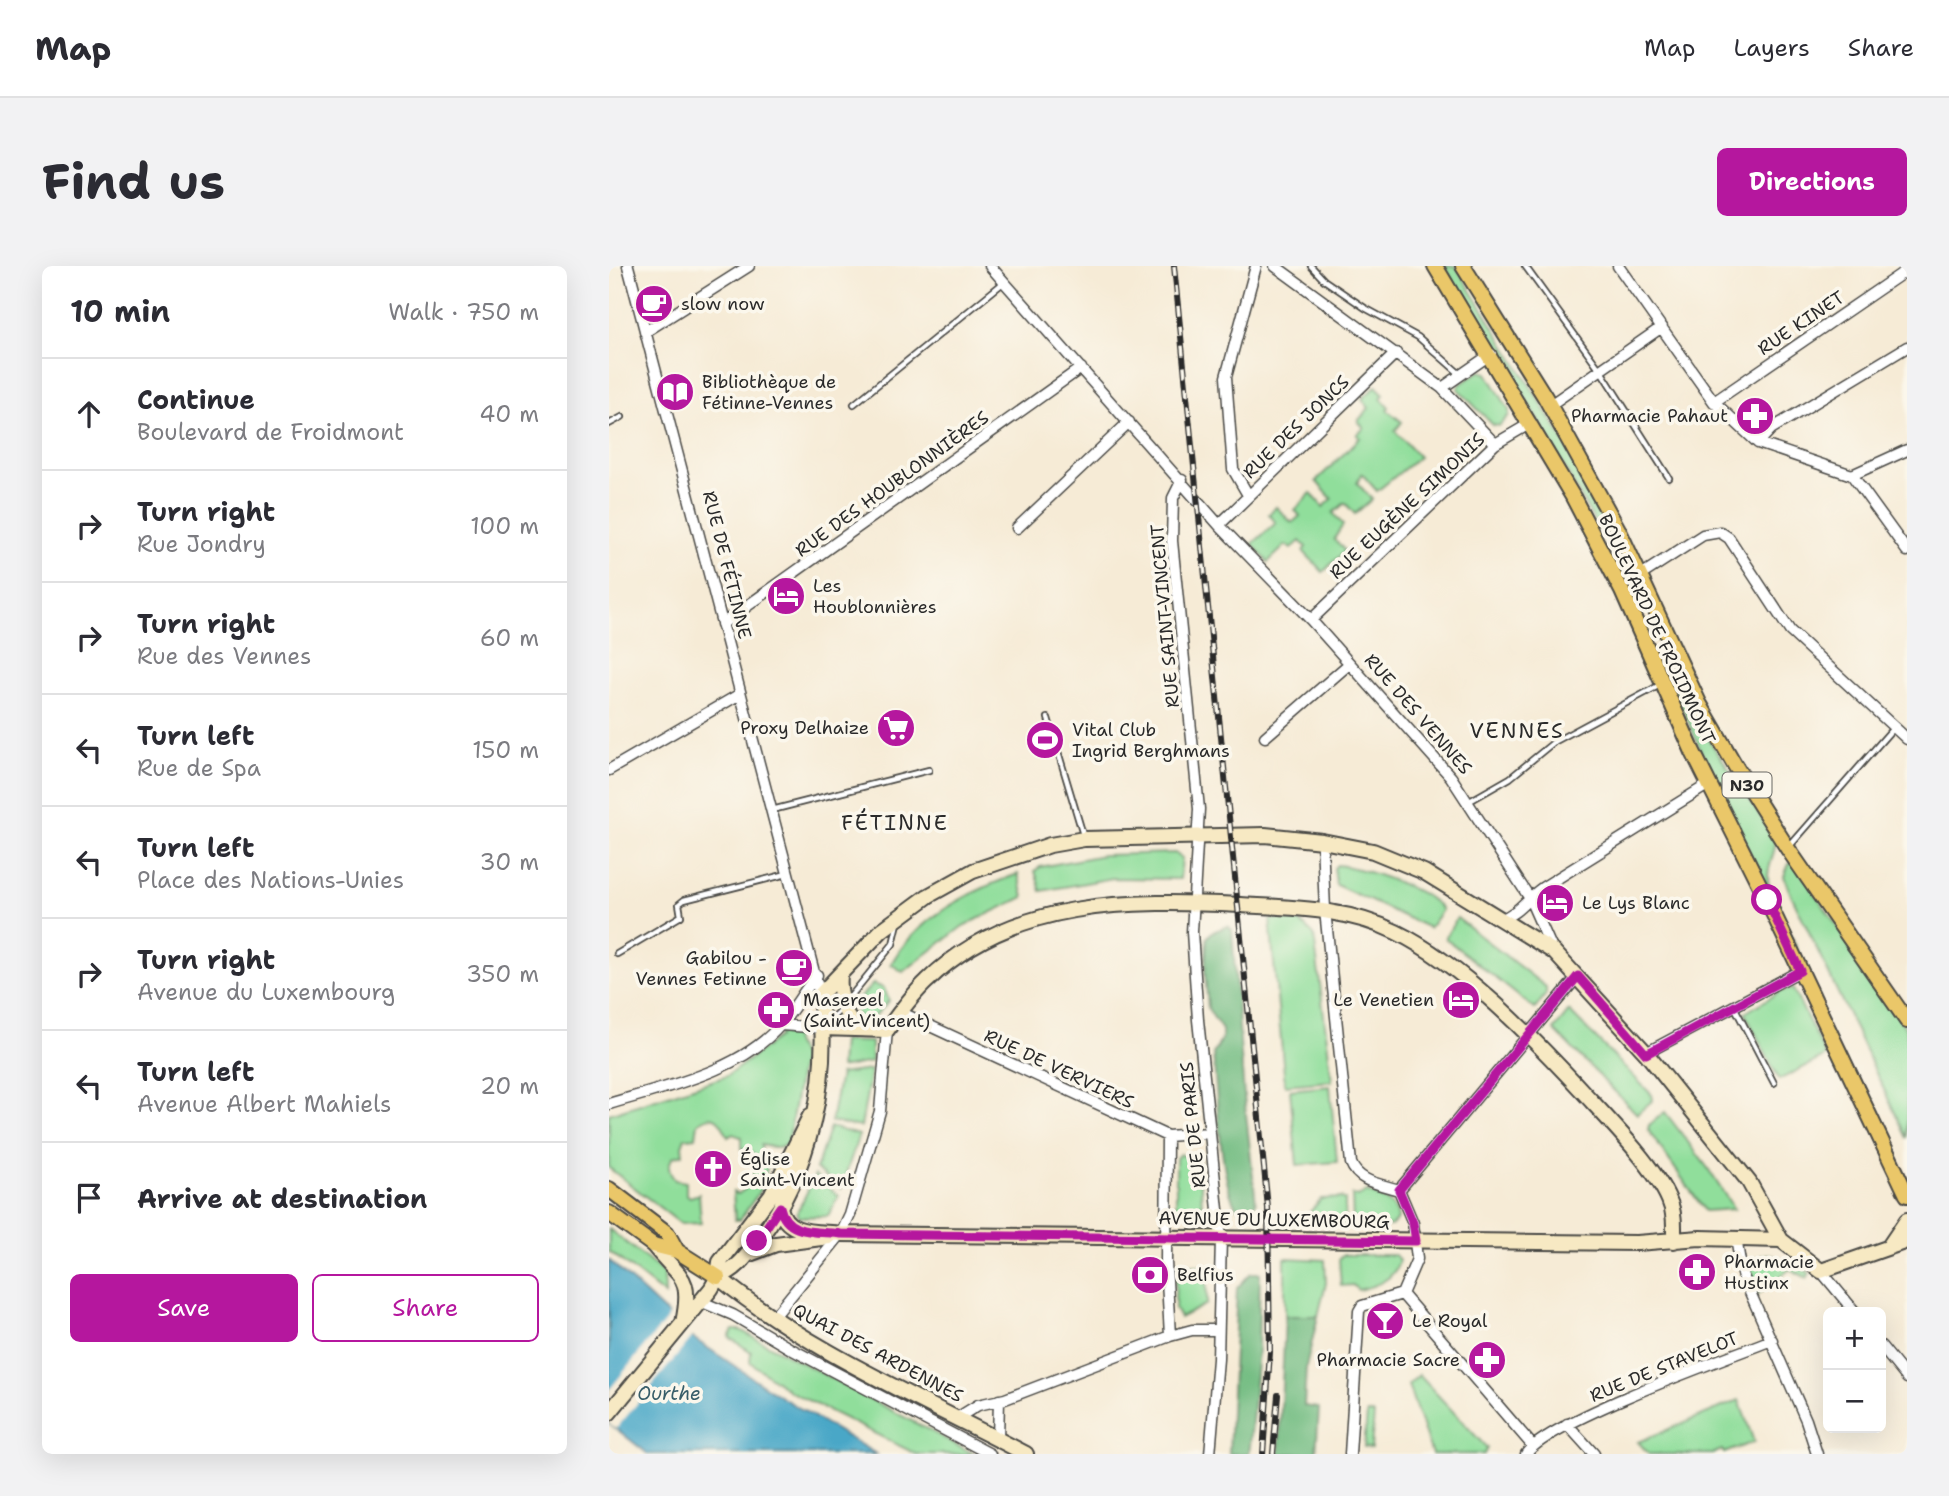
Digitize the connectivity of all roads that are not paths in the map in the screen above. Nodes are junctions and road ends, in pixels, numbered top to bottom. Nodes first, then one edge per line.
1 (628, 266) edge
2 (749, 266) edge
3 (991, 266) edge
4 (1256, 266) edge
5 (1275, 266) edge
6 (1311, 266) edge
7 (1436, 266) edge
8 (1464, 266) edge
9 (1525, 266) edge
10 (1618, 266) edge
11 (1907, 270) edge
12 (1003, 282) junction
13 (1662, 327) junction
14 (645, 332) junction
15 (1907, 348) edge
16 (1396, 353) junction
17 (1490, 354) junction
18 (1081, 368) junction
19 (1601, 371) junction
20 (1461, 375) junction
21 (1443, 388) junction
22 (1714, 402) junction
23 (854, 404) dead end
24 (1550, 405) junction
25 (622, 418) dead end
26 (1129, 422) junction
27 (1531, 423) junction
28 (609, 424) edge
29 (1758, 443) junction
30 (1495, 444) junction
31 (1907, 450) edge
32 (1852, 475) junction
33 (1669, 478) dead end
34 (1182, 480) junction
35 (1248, 495) junction
36 (1219, 524) junction
37 (1017, 528) dead end
38 (1907, 551) edge
39 (1641, 575) junction
40 (1311, 620) junction
41 (722, 624) junction
42 (1349, 664) junction
43 (1664, 683) junction
44 (740, 694) junction
45 (1048, 718) dead end
46 (1894, 727) junction
47 (1265, 737) dead end
48 (1907, 739) edge
49 (609, 770) edge
50 (929, 770) dead end
51 (1709, 784) junction
52 (1467, 803) junction
53 (772, 810) junction
54 (1197, 835) junction
55 (1084, 839) junction
56 (1322, 841) junction
57 (1788, 849) junction
58 (789, 873) junction
59 (1529, 897) junction
60 (1193, 903) junction
61 (1325, 910) junction
62 (900, 915) junction
63 (1500, 920) junction
64 (1554, 952) junction
65 (617, 954) dead end
66 (1800, 971) junction
67 (817, 975) junction
68 (840, 976) junction
69 (1578, 976) junction
70 (820, 995) junction
71 (1733, 1004) junction
72 (844, 1005) junction
73 (900, 1012) junction
74 (1907, 1021) edge
75 (781, 1025) junction
76 (822, 1028) junction
77 (855, 1029) junction
78 (887, 1030) junction
79 (1529, 1036) junction
80 (1646, 1054) junction
81 (1774, 1083) dead end
82 (609, 1104) edge
83 (814, 1112) junction
84 (1209, 1133) junction
85 (1167, 1136) junction
86 (609, 1189) edge
87 (1399, 1190) junction
88 (1907, 1197) edge
89 (780, 1207) junction
90 (609, 1213) edge
91 (1907, 1220) edge
92 (841, 1234) junction
93 (1166, 1238) junction
94 (1220, 1238) junction
95 (1736, 1238) junction
96 (1781, 1240) junction
97 (1416, 1241) junction
98 (1674, 1241) junction
99 (1907, 1241) edge
100 (653, 1245) junction
101 (1887, 1249) junction
102 (1907, 1250) edge
103 (677, 1251) junction
104 (746, 1256) junction
105 (1821, 1271) junction
106 (718, 1277) junction
107 (1402, 1294) junction
108 (702, 1302) junction
109 (1851, 1307) edge
110 (773, 1318) junction
111 (683, 1325) junction
112 (1218, 1330) junction
113 (1170, 1336) junction
114 (1772, 1340) junction
115 (1886, 1352) edge
116 (1907, 1378) edge
117 (999, 1401) junction
118 (609, 1413) edge
119 (957, 1418) junction
120 (1567, 1424) junction
121 (998, 1439) junction
122 (1529, 1450) edge
123 (990, 1454) edge
124 (1026, 1454) edge
125 (1210, 1454) edge
126 (1350, 1454) edge
127 (1594, 1454) edge
128 (1817, 1454) edge

1 - 14 street, RUE DE FÉTINNE
2 - 14 street
3 - 12 street, RUE DES VENNES
4 - 35 street
5 - 16 street
6 - 20 lane
7 - 17 main road, N30
8 - 24 main road, BOULEVARD DE FROIDMONT
9 - 19 lane
10 - 13 street
11 - 22 street, RUE KINET
12 - 18 street, RUE DES VENNES
12 - 23 lane
13 - 19 street
13 - 22 street
14 - 41 street, RUE DE FÉTINNE
15 - 29 street
16 - 21 street
16 - 35 street, RUE DES JONCS
17 - 20 street
17 - 27 main road, N30
18 - 26 street, RUE DES VENNES
18 - 41 street, RUE DES HOUBLONNIÈRES
19 - 24 street
19 - 33 lane
20 - 21 street
21 - 30 street
22 - 29 street
24 - 39 main road, BOULEVARD DE FROIDMONT / N30
25 - 28 lane
26 - 34 street, RUE DES VENNES
26 - 37 street
27 - 30 street, RUE EUGÈNE SIMONIS
27 - 43 main road, BOULEVARD DE FROIDMONT / N30
29 - 32 street
30 - 40 street, RUE EUGÈNE SIMONIS
31 - 32 street
32 - 38 street
34 - 36 street, RUE DES VENNES
34 - 54 street, RUE SAINT-VINCENT
35 - 36 street, RUE DES JONCS
36 - 40 street, RUE DES VENNES
39 - 46 street
39 - 57 main road, BOULEVARD DE FROIDMONT / N30
40 - 42 street, RUE DES VENNES
41 - 44 street, RUE DE FÉTINNE
42 - 47 street
42 - 52 street, RUE DES VENNES
43 - 51 main road, BOULEVARD DE FROIDMONT / N30
43 - 52 lane
44 - 49 street
44 - 53 street, RUE DE FÉTINNE
45 - 55 lane
46 - 48 street
46 - 57 lane
50 - 53 lane
51 - 59 street
51 - 66 main road, BOULEVARD DE FROIDMONT / N30
52 - 59 street, RUE DES VENNES
53 - 58 street, RUE DE FÉTINNE
54 - 55 street
54 - 56 street
54 - 60 street, RUE DE PARIS
55 - 62 street
56 - 61 street
56 - 63 street
57 - 74 main road, BOULEVARD DE FROIDMONT / N30
58 - 65 lane
58 - 67 street, RUE DE FÉTINNE
59 - 63 street
59 - 64 street, RUE DES VENNES
60 - 61 street
60 - 73 street
60 - 84 street, RUE DE PARIS
61 - 79 street
61 - 87 street
62 - 68 street
62 - 72 lane
63 - 64 street
64 - 69 street, RUE DES VENNES
66 - 71 street
66 - 88 main road, BOULEVARD DE FROIDMONT / N30
67 - 70 street, RUE DE FÉTINNE
67 - 75 street
68 - 70 street
68 - 72 street
69 - 79 street
69 - 80 street, RUE DES VENNES
70 - 76 street
71 - 80 street
71 - 81 lane
72 - 76 lane
72 - 77 street
73 - 78 street
73 - 85 street, RUE DE VERVIERS
75 - 76 street
75 - 82 street
76 - 77 street
76 - 83 street
77 - 78 street
78 - 92 street
79 - 87 street
79 - 98 street
80 - 96 street, RUE DES VENNES
83 - 89 street
83 - 106 street
84 - 85 street, RUE DE VERVIERS
84 - 94 street, RUE DE PARIS
85 - 93 street
86 - 103 main road
87 - 97 street
89 - 92 street, AVENUE DU LUXEMBOURG
89 - 104 street
90 - 100 main road
91 - 101 street
92 - 93 street, AVENUE DU LUXEMBOURG
92 - 104 street
92 - 110 street
93 - 94 street, AVENUE DU LUXEMBOURG
93 - 113 street
94 - 97 street, AVENUE DU LUXEMBOURG
94 - 112 street, RUE DE PARIS
95 - 96 street, AVENUE DU LUXEMBOURG
95 - 98 street, AVENUE DU LUXEMBOURG
95 - 114 street
96 - 105 street, RUE DES VENNES
97 - 98 street, AVENUE DU LUXEMBOURG
97 - 107 street
99 - 101 street
100 - 103 main road
100 - 111 street
101 - 102 street
101 - 105 street
103 - 106 main road
104 - 106 street
105 - 109 street, RUE DES VENNES
106 - 108 street
106 - 110 street, QUAI DES ARDENNES
107 - 122 street
107 - 126 street
108 - 111 street
108 - 123 street, QUAI DES ARDENNES
110 - 119 street, QUAI DES ARDENNES
111 - 118 street
112 - 113 street
112 - 125 street, RUE DE PARIS
113 - 117 street
114 - 120 street, RUE DE STAVELOT
114 - 128 street
115 - 116 street
117 - 119 street
117 - 121 street
119 - 121 street, QUAI DES ARDENNES
120 - 122 street, RUE DE STAVELOT
120 - 127 street
121 - 124 street, QUAI DES ARDENNES

